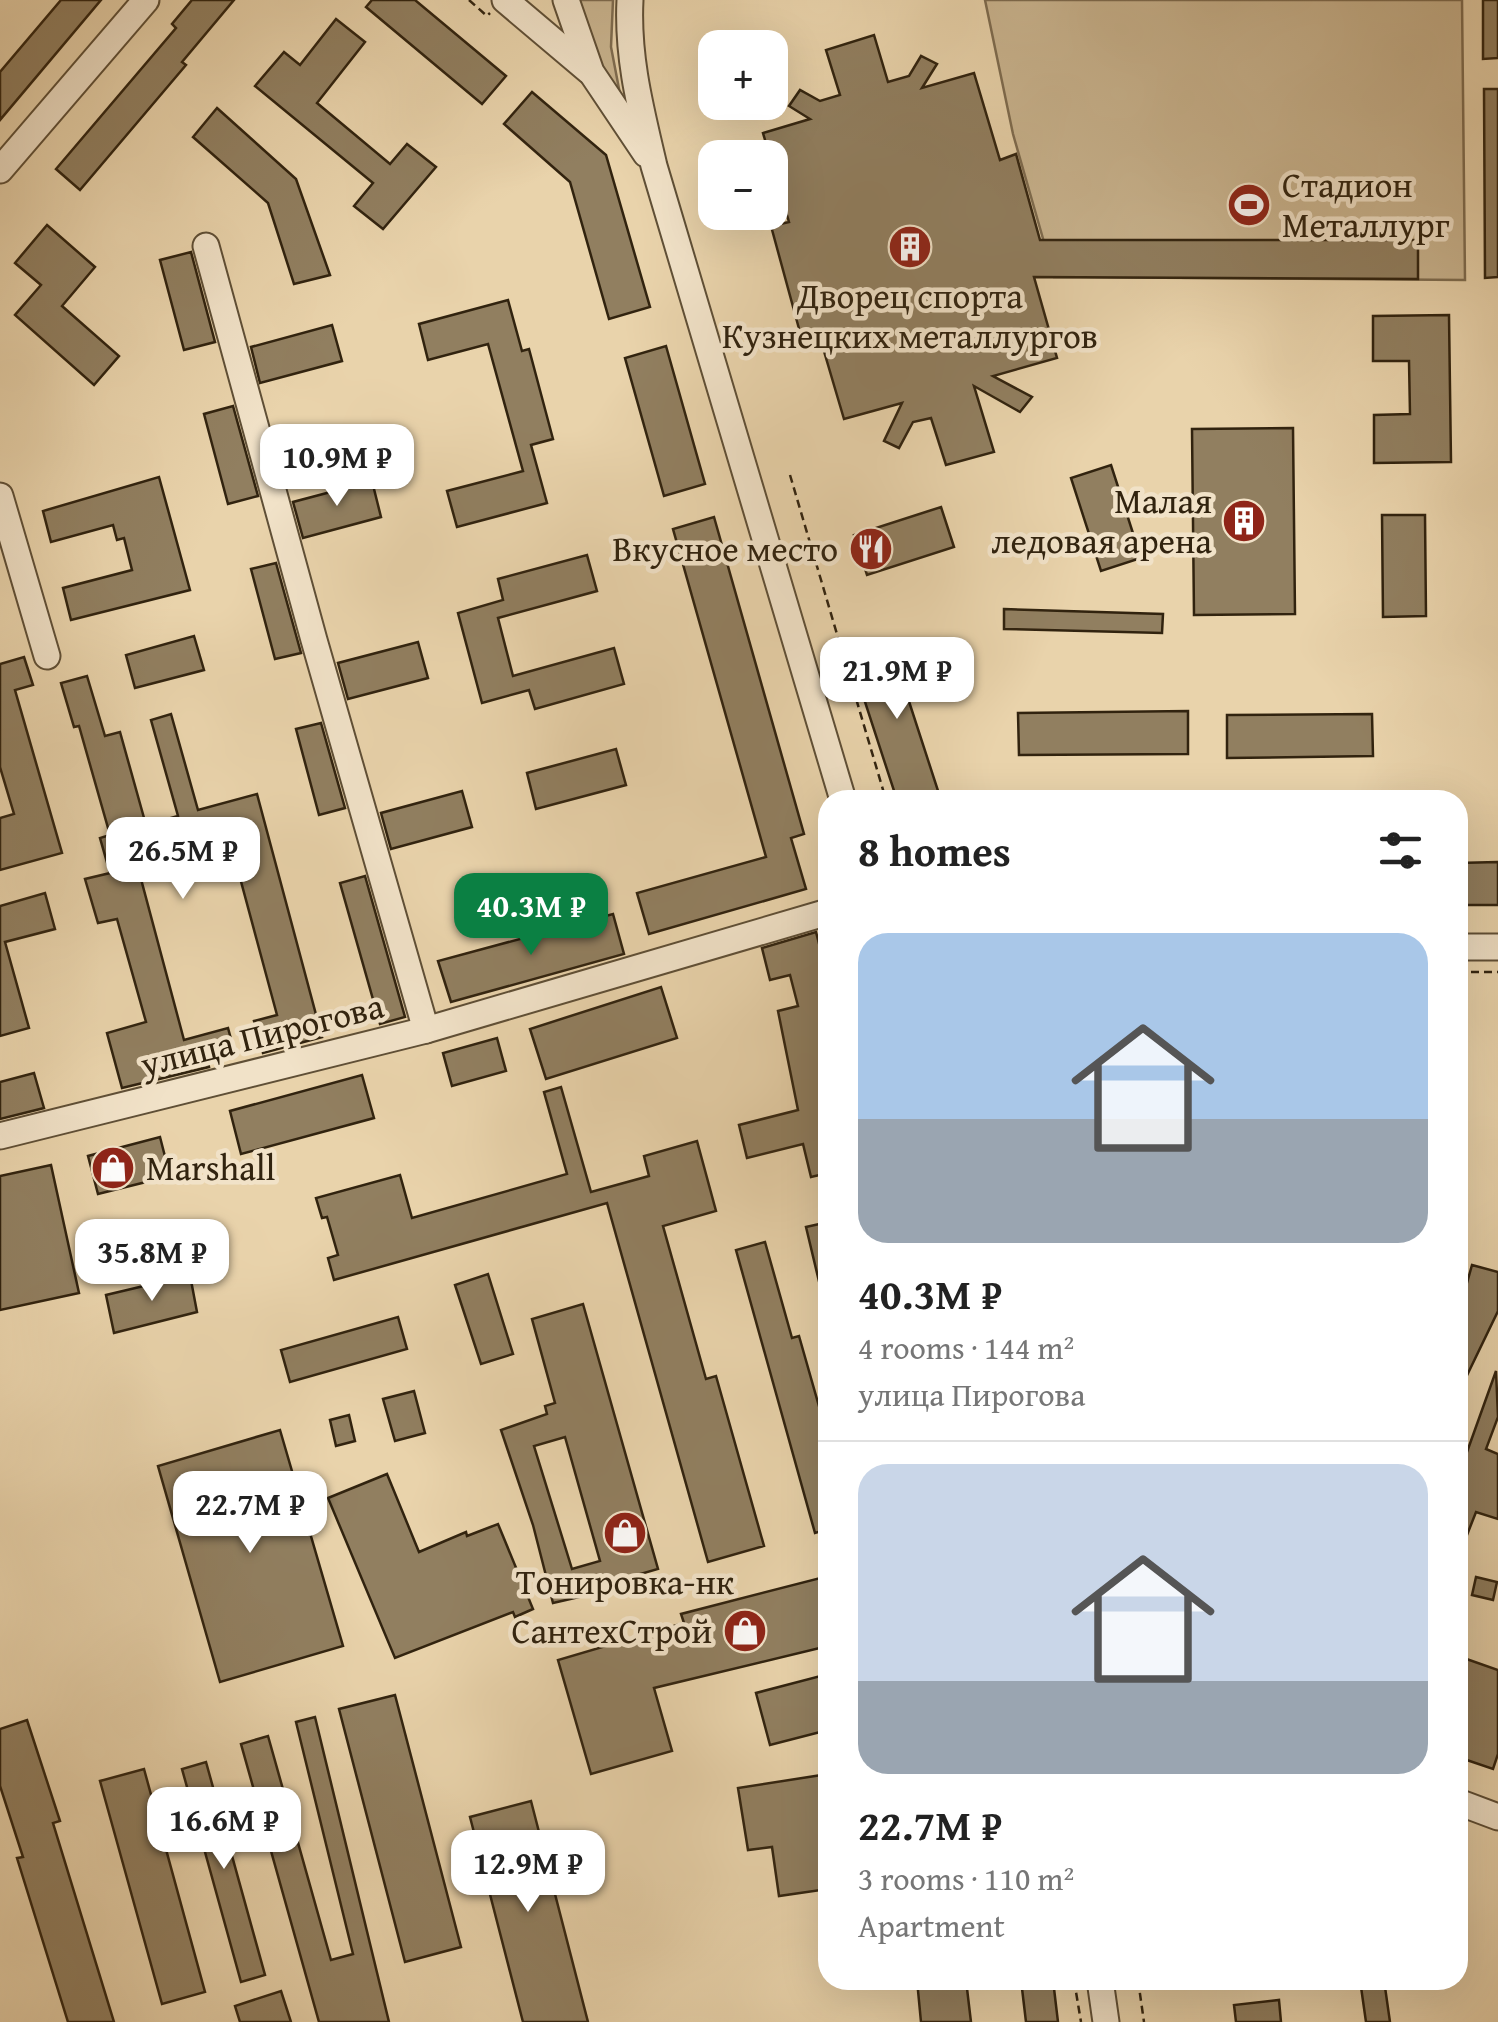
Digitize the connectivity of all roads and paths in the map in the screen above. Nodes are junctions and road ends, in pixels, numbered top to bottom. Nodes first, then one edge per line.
1 (146, 0) edge
2 (505, 0) edge
3 (566, 0) edge
4 (630, 0) edge
5 (591, 72) junction
6 (654, 166) junction
7 (0, 170) edge
8 (206, 246) dead end
9 (790, 475) dead end
10 (0, 496) edge
11 (48, 656) dead end
12 (840, 790) edge
13 (883, 790) edge
14 (818, 915) edge
15 (1468, 947) edge
16 (1498, 947) edge
17 (1468, 972) edge
18 (1498, 972) edge
19 (426, 1030) junction
20 (0, 1136) edge
21 (1468, 1806) edge
22 (1498, 1817) edge
23 (1075, 1990) edge
24 (1101, 1990) edge
25 (1139, 1990) edge
26 (1080, 2022) edge
27 (1106, 2022) edge
28 (1144, 2022) edge

1 - 7 street
2 - 5 street
3 - 5 street
4 - 6 street
5 - 6 street
6 - 12 street
8 - 19 street
9 - 13 path
10 - 11 street
14 - 19 street, улица Пирогова
15 - 16 street
17 - 18 path
19 - 20 street, улица Пирогова
21 - 22 street
23 - 26 path
24 - 27 street
25 - 28 path

